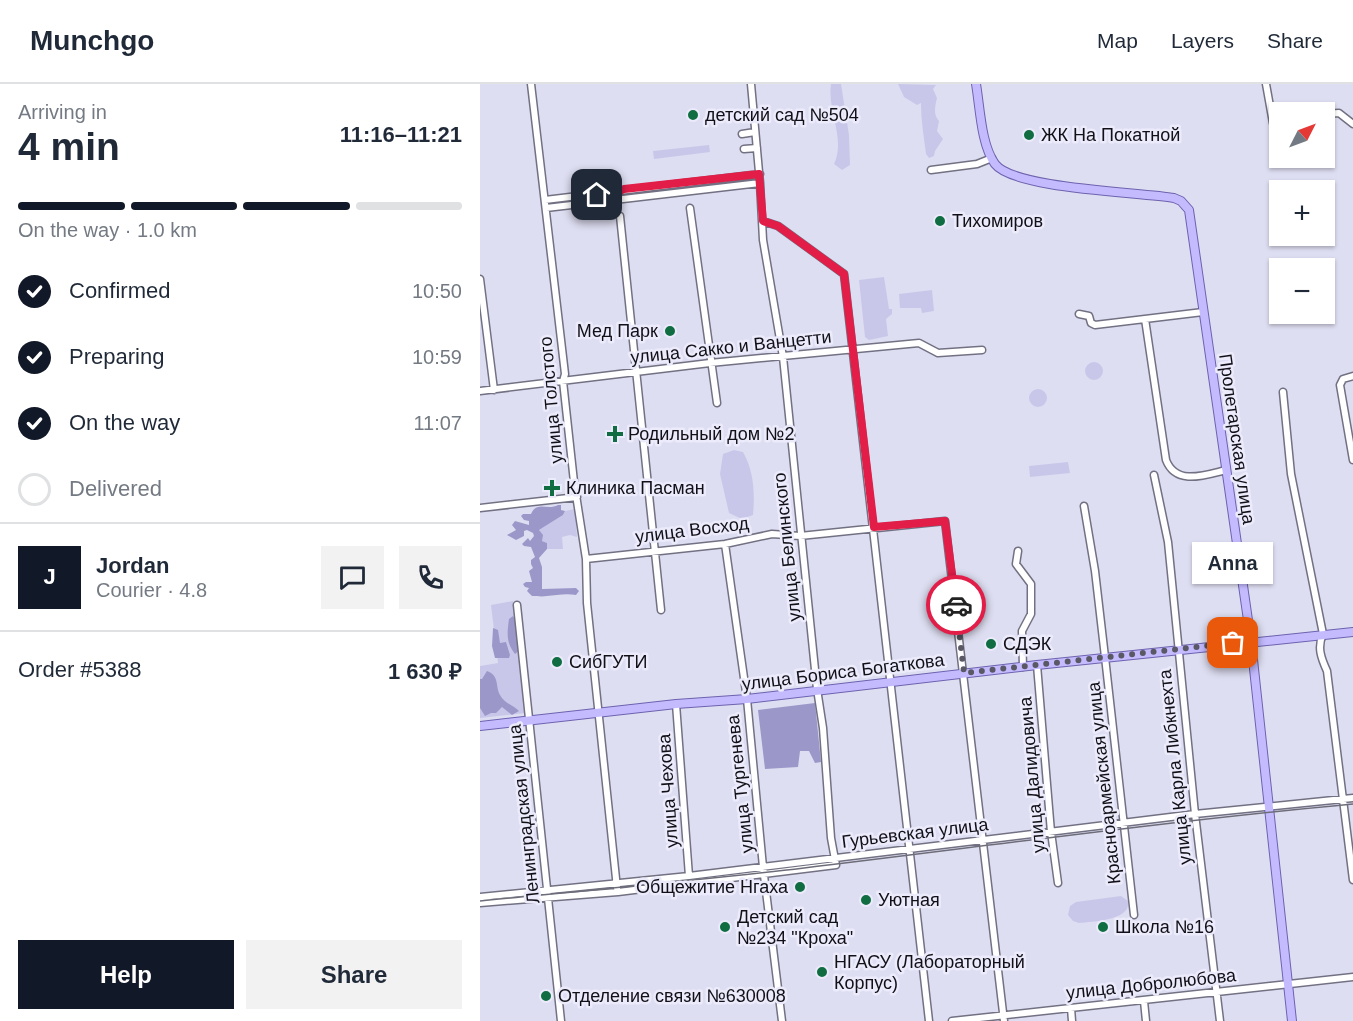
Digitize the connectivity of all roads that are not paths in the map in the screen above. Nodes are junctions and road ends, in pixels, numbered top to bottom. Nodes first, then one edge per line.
1 (531, 84) edge
2 (751, 84) edge
3 (976, 84) edge
4 (1266, 84) edge
5 (1269, 102) edge
6 (1335, 113) edge
7 (1353, 124) edge
8 (755, 132) junction
9 (742, 134) dead end
10 (757, 148) junction
11 (744, 149) dead end
12 (993, 160) junction
13 (932, 170) dead end
14 (759, 174) junction
15 (760, 183) junction
16 (545, 200) junction
17 (546, 208) junction
18 (690, 208) dead end
19 (620, 216) dead end
20 (763, 221) junction
21 (480, 279) edge
22 (1203, 312) junction
23 (1079, 314) dead end
24 (1145, 319) junction
25 (854, 350) junction
26 (982, 350) dead end
27 (783, 357) junction
28 (710, 363) junction
29 (636, 371) junction
30 (1353, 376) edge
31 (563, 381) junction
32 (494, 390) junction
33 (480, 391) edge
34 (1283, 392) dead end
35 (717, 403) dead end
36 (1353, 460) edge
37 (1226, 470) junction
38 (1154, 475) dead end
39 (577, 496) junction
40 (1084, 506) dead end
41 (480, 508) edge
42 (874, 527) junction
43 (801, 536) junction
44 (725, 544) junction
45 (656, 551) junction
46 (1018, 551) dead end
47 (586, 559) junction
48 (517, 605) dead end
49 (661, 610) dead end
50 (1353, 632) edge
51 (1323, 634) junction
52 (1251, 641) junction
53 (1177, 650) junction
54 (1105, 657) junction
55 (1037, 665) junction
56 (1023, 667) junction
57 (964, 673) junction
58 (892, 682) junction
59 (817, 689) junction
60 (747, 699) junction
61 (676, 704) junction
62 (598, 712) junction
63 (529, 722) junction
64 (480, 726) edge
65 (1353, 798) edge
66 (1342, 799) junction
67 (1268, 807) junction
68 (1195, 814) junction
69 (1125, 823) junction
70 (1051, 832) junction
71 (982, 840) junction
72 (910, 849) junction
73 (836, 861) junction
74 (764, 870) junction
75 (689, 876) junction
76 (1353, 880) edge
77 (1058, 883) dead end
78 (616, 884) junction
79 (618, 892) junction
80 (547, 894) junction
81 (480, 897) edge
82 (480, 903) edge
83 (1134, 915) dead end
84 (1353, 977) edge
85 (1288, 985) junction
86 (1217, 992) junction
87 (1144, 1001) junction
88 (1071, 1008) junction
89 (1004, 1018) edge
90 (561, 1021) edge
91 (782, 1021) edge
92 (928, 1021) edge
93 (952, 1021) edge
94 (1072, 1021) edge
95 (1146, 1021) edge
96 (1220, 1021) edge
97 (1292, 1021) edge

1 - 16 street, улица Толстого
2 - 8 street, улица Белинского
3 - 12 main road
4 - 5 street
6 - 7 street
8 - 9 street
8 - 10 street, улица Белинского
10 - 11 street
10 - 14 street, улица Белинского
12 - 13 street
12 - 22 main road, Пролетарская улица
14 - 15 street, улица Белинского
14 - 16 street
15 - 17 street
15 - 20 street, улица Белинского
16 - 17 street, улица Толстого
17 - 31 street, улица Толстого
18 - 28 street
19 - 29 street
20 - 25 street
20 - 27 street, улица Белинского
21 - 32 street
22 - 24 street
22 - 37 main road, Пролетарская улица
23 - 24 street
24 - 37 street
25 - 26 street, улица Сакко и Ванцетти
25 - 27 street, улица Сакко и Ванцетти
25 - 42 street
27 - 28 street, улица Сакко и Ванцетти
27 - 43 street, улица Белинского
28 - 29 street, улица Сакко и Ванцетти
28 - 35 street
29 - 31 street, улица Сакко и Ванцетти
29 - 45 street
30 - 36 street
31 - 32 street, улица Сакко и Ванцетти
31 - 39 street, улица Толстого
32 - 33 street, улица Сакко и Ванцетти
34 - 51 street
37 - 52 main road, Пролетарская улица
38 - 53 street, улица Карла Либкнехта
39 - 41 street
39 - 47 street, улица Толстого
40 - 54 street, Красноармейская улица
42 - 43 street, улица Восход
42 - 57 street, улица Восход
42 - 58 street
43 - 44 street, улица Восход
43 - 59 street, улица Белинского
44 - 45 street, улица Восход
44 - 60 street, улица Тургенева
45 - 47 street, улица Восход
45 - 49 street
46 - 56 street
47 - 62 street, улица Толстого
48 - 63 street, Ленинградская улица
50 - 51 main road, улица Бориса Богаткова
51 - 52 main road, улица Бориса Богаткова
51 - 66 street
52 - 53 main road, улица Бориса Богаткова
52 - 67 main road, Пролетарская улица
53 - 54 main road, улица Бориса Богаткова
53 - 68 street, улица Карла Либкнехта
54 - 55 main road, улица Бориса Богаткова
54 - 69 street, Красноармейская улица
55 - 56 main road, улица Бориса Богаткова
55 - 70 street, улица Далидовича
56 - 57 main road, улица Бориса Богаткова
57 - 58 main road, улица Бориса Богаткова
57 - 71 street
58 - 59 main road, улица Бориса Богаткова
58 - 72 street
59 - 60 main road, улица Бориса Богаткова
59 - 73 street, улица Белинского
60 - 61 main road, улица Бориса Богаткова
60 - 74 street, улица Тургенева
61 - 62 main road, улица Бориса Богаткова
61 - 75 street, улица Чехова
62 - 63 main road, улица Бориса Богаткова
62 - 78 street, улица Толстого
63 - 64 main road, улица Бориса Богаткова
63 - 80 street, Ленинградская улица
65 - 66 street, Гурьевская улица
66 - 67 street, Гурьевская улица
66 - 76 street
67 - 68 street, Гурьевская улица
67 - 85 main road, Пролетарская улица
68 - 69 street, Гурьевская улица
68 - 86 street, улица Карла Либкнехта
69 - 70 street, Гурьевская улица
69 - 83 street, Красноармейская улица
70 - 71 street, Гурьевская улица
70 - 77 street, улица Далидовича
71 - 72 street, Гурьевская улица
71 - 89 street
72 - 73 street, Гурьевская улица
72 - 92 street
73 - 74 street, Гурьевская улица
74 - 75 street, Гурьевская улица
74 - 79 street, Гурьевская улица
74 - 91 street, улица Тургенева
75 - 78 street, Гурьевская улица
78 - 79 street, улица Толстого
78 - 80 street, Гурьевская улица
79 - 80 street, Гурьевская улица
80 - 81 street, Гурьевская улица
80 - 82 street, Гурьевская улица
80 - 90 street, Ленинградская улица
84 - 85 street, улица Добролюбова
85 - 86 street, улица Добролюбова
85 - 97 main road, Пролетарская улица
86 - 87 street, улица Добролюбова
86 - 96 street, улица Карла Либкнехта
87 - 88 street, улица Добролюбова
87 - 95 street
88 - 89 street, улица Добролюбова
88 - 94 street
89 - 93 street, улица Добролюбова

